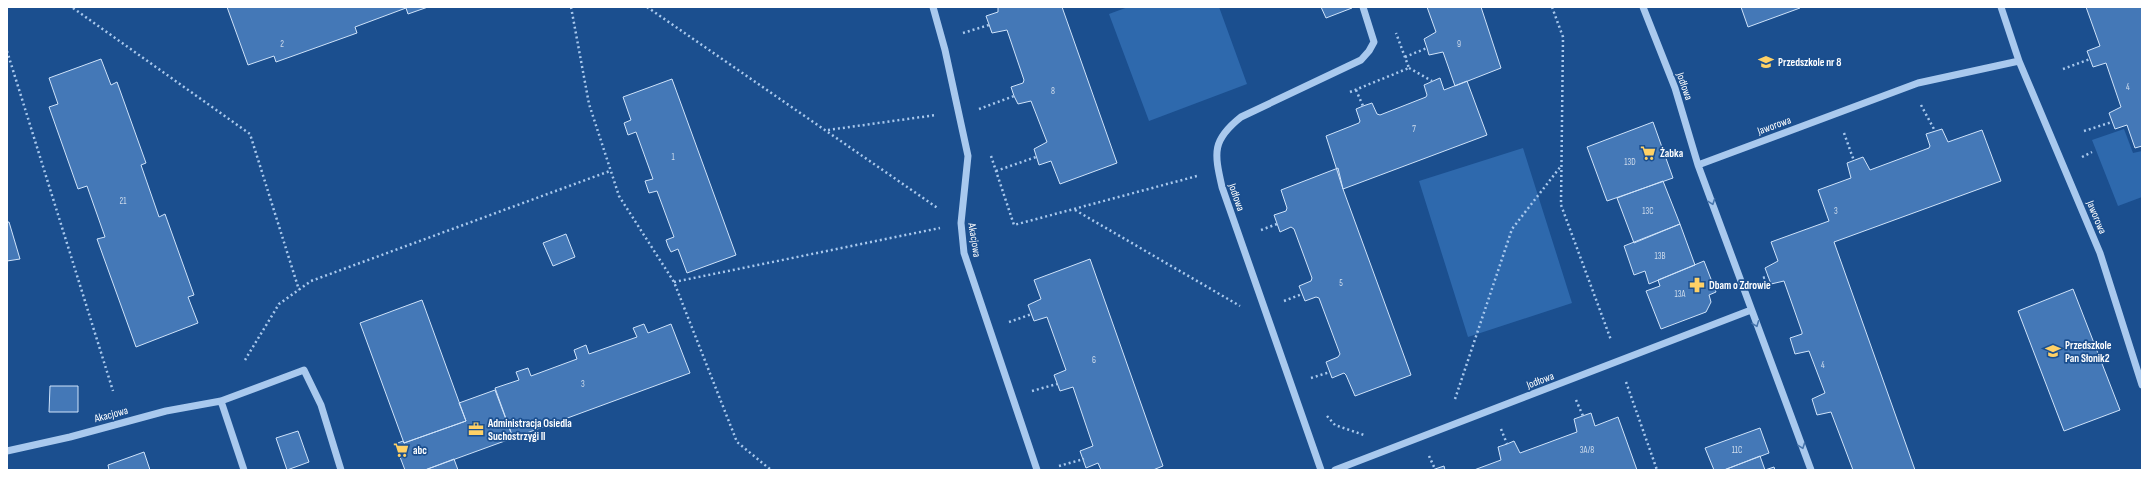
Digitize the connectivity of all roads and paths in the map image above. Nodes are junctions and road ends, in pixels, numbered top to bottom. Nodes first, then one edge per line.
1 (571, 7) edge
2 (647, 7) edge
3 (933, 7) edge
4 (1363, 7) edge
5 (1552, 7) edge
6 (1643, 7) edge
7 (2001, 7) edge
8 (73, 8) dead end
9 (989, 25) dead end
10 (1395, 28) dead end
11 (958, 35) dead end
12 (1427, 48) dead end
13 (7, 51) edge
14 (1405, 57) junction
15 (2090, 59) dead end
16 (2019, 61) junction
17 (1409, 68) junction
18 (2063, 69) dead end
19 (1432, 82) dead end
20 (1356, 90) junction
21 (1348, 93) dead end
22 (1014, 96) dead end
23 (1363, 106) dead end
24 (976, 110) dead end
25 (959, 112) junction
26 (2112, 122) dead end
27 (1933, 127) dead end
28 (828, 130) junction
29 (1935, 131) dead end
30 (2084, 131) dead end
31 (1036, 157) dead end
32 (1853, 157) dead end
33 (1854, 161) dead end
34 (1698, 165) junction
35 (1217, 166) junction
36 (1562, 166) junction
37 (610, 171) junction
38 (996, 171) dead end
39 (1075, 209) junction
40 (960, 224) junction
41 (1014, 224) dead end
42 (1277, 224) dead end
43 (1254, 233) dead end
44 (674, 282) junction
45 (299, 290) junction
46 (1302, 294) dead end
47 (1279, 303) dead end
48 (1751, 310) junction
49 (1032, 314) dead end
50 (1008, 322) dead end
51 (1270, 324) junction
52 (245, 360) dead end
53 (1619, 362) junction
54 (1330, 372) dead end
55 (1306, 379) dead end
56 (1057, 384) dead end
57 (2142, 386) edge
58 (113, 392) dead end
59 (1026, 393) dead end
60 (1574, 397) dead end
61 (221, 401) junction
62 (1326, 415) dead end
63 (1583, 416) dead end
64 (1499, 424) dead end
65 (1446, 427) junction
66 (1506, 444) dead end
67 (7, 451) edge
68 (1427, 451) dead end
69 (1376, 454) junction
70 (1084, 459) dead end
71 (1052, 468) dead end
72 (1434, 469) dead end
73 (244, 470) edge
74 (341, 470) edge
75 (771, 470) edge
76 (1037, 470) edge
77 (1321, 470) edge
78 (1335, 470) edge
79 (1657, 470) edge
80 (1811, 470) edge

1 - 37 path
2 - 28 path
3 - 25 street, Akacjowa
4 - 35 street, Jodłowa
5 - 36 path
6 - 34 street, Jodłowa
7 - 16 street, Jaworowa
8 - 45 path
9 - 11 path
10 - 14 path
12 - 14 path
13 - 58 path
14 - 17 path
15 - 18 path
16 - 34 street, Jaworowa
16 - 57 street, Jaworowa
17 - 19 path
17 - 20 path
20 - 21 path
20 - 23 path
22 - 24 path
25 - 28 path
25 - 40 street, Akacjowa
26 - 30 path
27 - 29 path
28 - 40 path
31 - 38 path
32 - 33 path
34 -> 48 street, Jodłowa
35 - 39 path
35 - 51 street, Jodłowa
36 - 53 path
36 - 65 path
37 - 44 path
37 - 45 path
39 - 41 path
39 - 51 path
40 - 44 path
40 - 76 street, Akacjowa
42 - 43 path
44 - 75 path
45 - 52 path
46 - 47 path
48 - 53 street, Jodłowa
48 -> 80 street, Jodłowa
49 - 50 path
51 - 77 street, Jodłowa
53 - 65 street, Jodłowa
53 - 79 path
54 - 55 path
56 - 59 path
60 - 63 path
61 - 67 street, Akacjowa
61 - 73 street
61 - 74 street, Akacjowa
62 - 69 path
64 - 66 path
65 - 69 street, Jodłowa
68 - 72 path
69 - 78 street, Jodłowa
70 - 71 path

